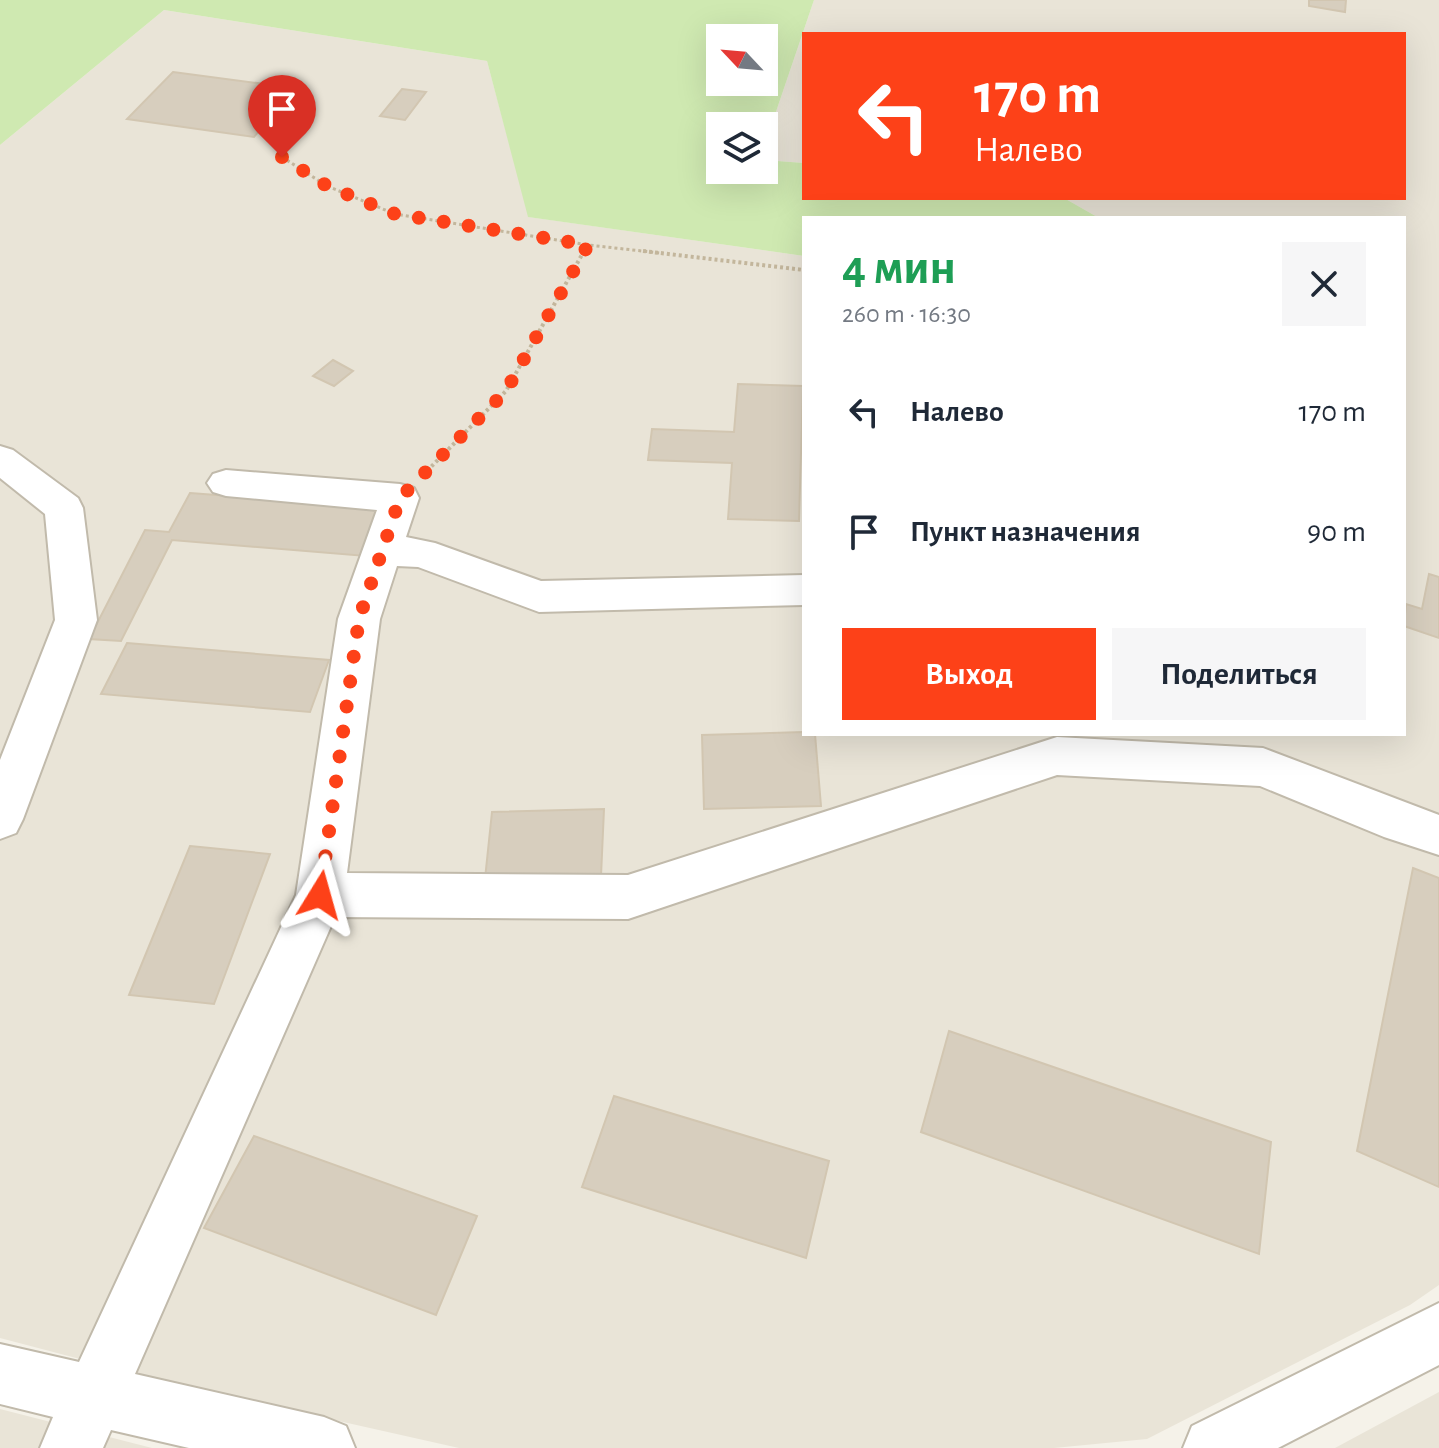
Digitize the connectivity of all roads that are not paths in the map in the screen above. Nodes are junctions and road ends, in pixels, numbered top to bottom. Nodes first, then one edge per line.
1 (0, 459) edge
2 (226, 483) dead end
3 (382, 550) junction
4 (802, 590) edge
5 (1054, 745) edge
6 (0, 819) edge
7 (1439, 835) edge
8 (320, 895) junction
9 (1439, 1333) edge
10 (0, 1374) edge
11 (83, 1422) edge
12 (324, 1448) edge
13 (1214, 1448) edge

1 - 6 street
2 - 3 street
3 - 4 street
3 - 8 street
5 - 7 street
5 - 8 street
8 - 11 street
9 - 13 street
10 - 11 street
11 - 12 street

